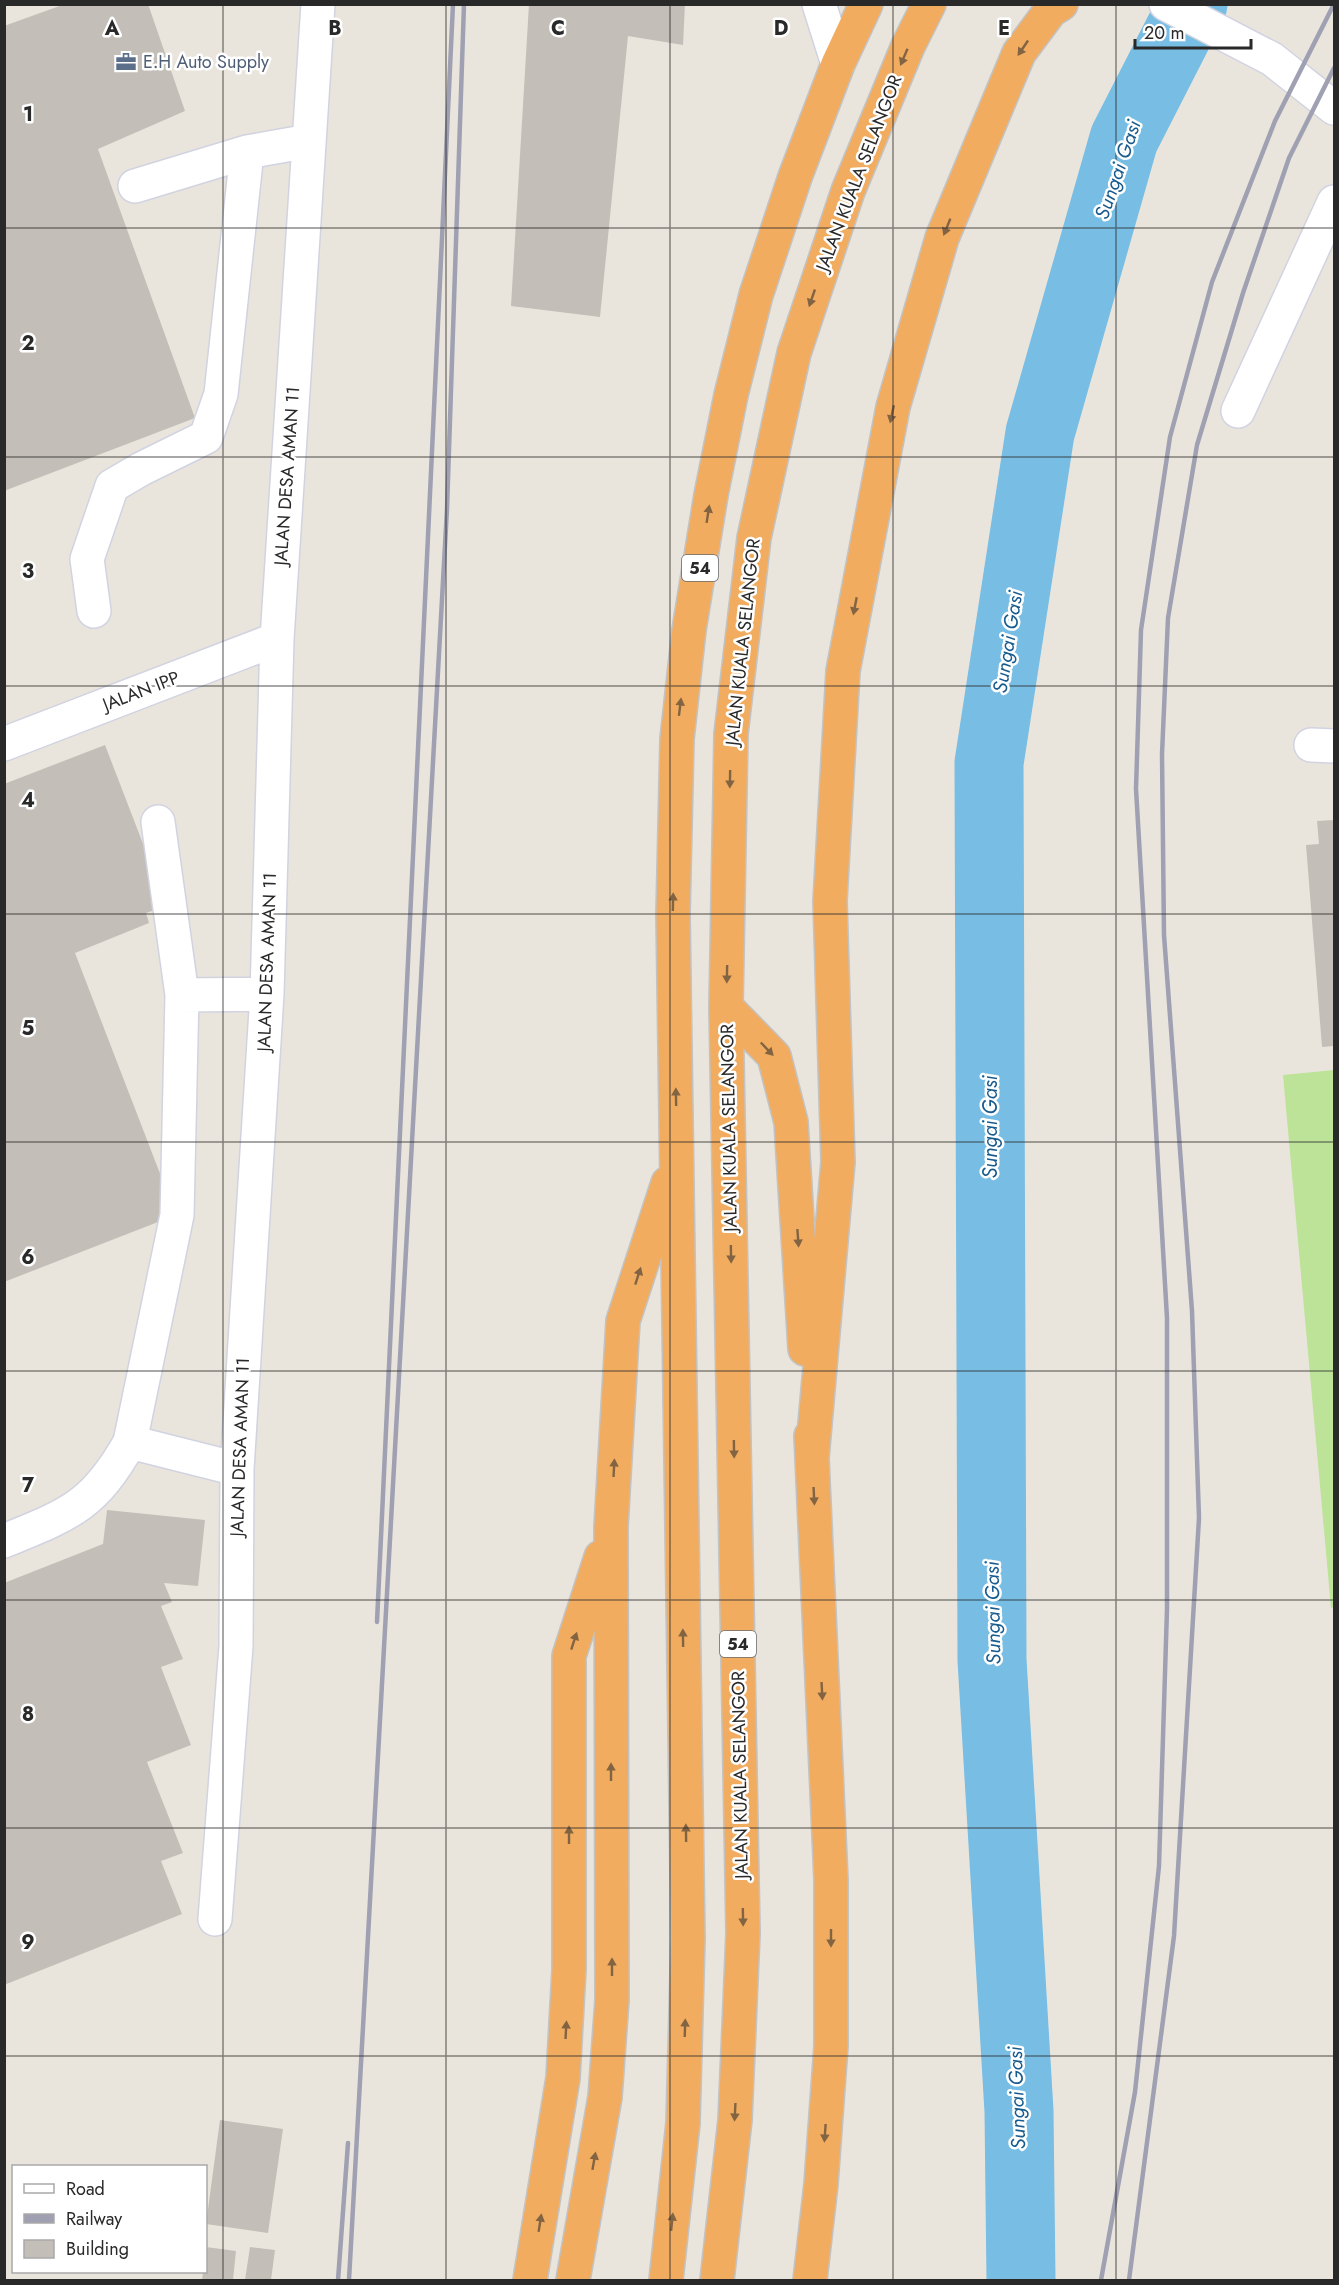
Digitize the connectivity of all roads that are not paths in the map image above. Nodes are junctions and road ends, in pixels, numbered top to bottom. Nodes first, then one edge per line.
1 (318, 4) edge
2 (819, 4) edge
3 (866, 4) edge
4 (929, 4) edge
5 (1061, 4) edge
6 (1167, 4) edge
7 (838, 64) junction
8 (1335, 108) edge
9 (309, 141) junction
10 (247, 152) junction
11 (135, 186) dead end
12 (1335, 202) edge
13 (1238, 411) dead end
14 (94, 611) dead end
15 (277, 639) junction
16 (4, 744) edge
17 (158, 822) dead end
18 (267, 994) junction
19 (182, 995) junction
20 (726, 1007) junction
21 (676, 1155) junction
22 (130, 1442) junction
23 (812, 1458) junction
24 (237, 1468) junction
25 (611, 1527) junction
26 (4, 1541) edge
27 (215, 1919) dead end
28 (530, 2280) edge
29 (573, 2280) edge
30 (666, 2280) edge
31 (717, 2280) edge
32 (810, 2280) edge

1 - 9 street, JALAN DESA AMAN 11
2 - 7 street
3 - 7 highway, 54
4 -> 20 highway, JALAN KUALA SELANGOR / 54
5 -> 23 highway
6 - 8 street
21 -> 7 highway, 54
9 - 10 street
9 - 15 street, JALAN DESA AMAN 11
10 - 11 street
10 - 14 street
12 - 13 street
15 - 16 street, JALAN IPP
15 - 18 street, JALAN DESA AMAN 11
17 - 19 street
18 - 19 street
18 - 24 street, JALAN DESA AMAN 11
19 - 22 street
20 -> 23 highway
20 -> 31 highway, JALAN KUALA SELANGOR / 54
25 -> 21 highway
30 -> 21 highway, 54
22 - 24 street
22 - 26 street
23 -> 32 highway
24 - 27 street, JALAN DESA AMAN 11
28 -> 25 highway
29 -> 25 highway

